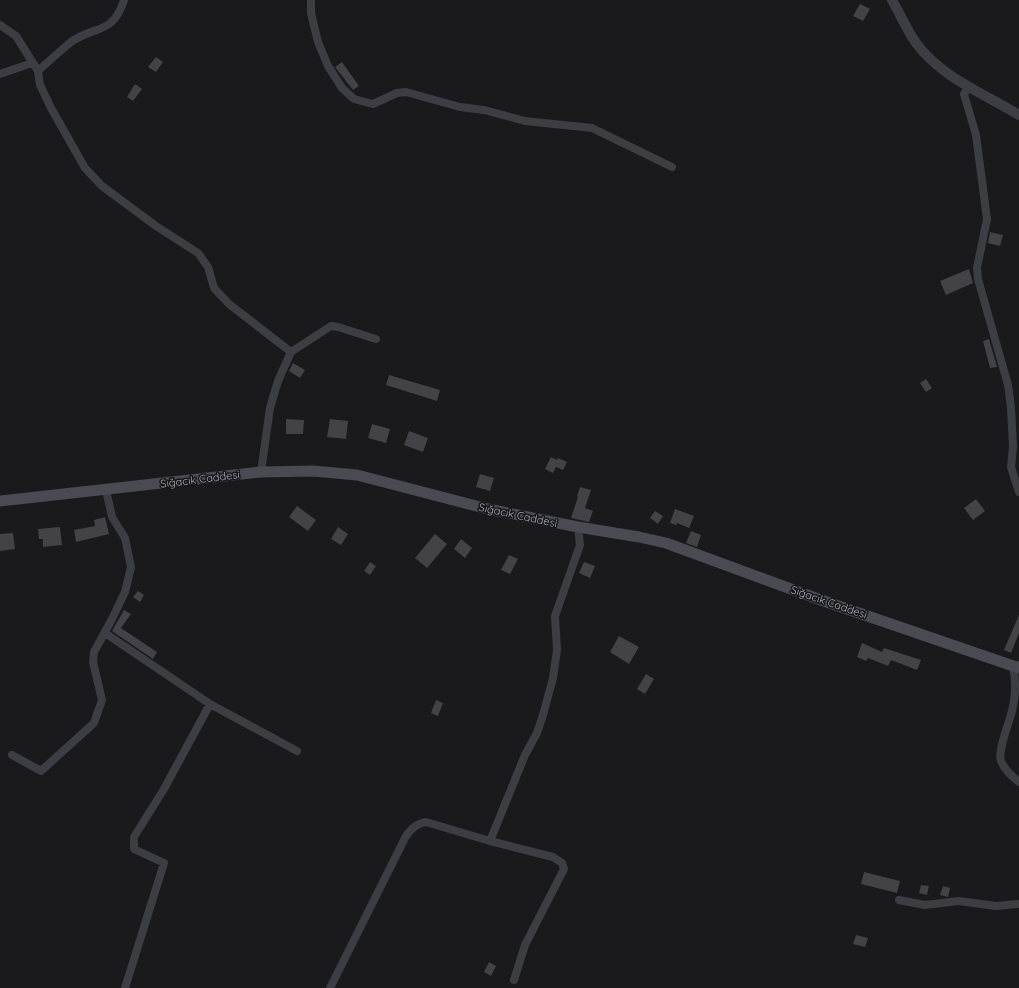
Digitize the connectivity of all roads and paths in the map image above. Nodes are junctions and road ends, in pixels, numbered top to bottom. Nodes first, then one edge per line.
1 (124, 0) edge
2 (311, 0) edge
3 (892, 0) edge
4 (0, 25) edge
5 (32, 63) junction
6 (38, 70) junction
7 (0, 74) edge
8 (968, 88) junction
9 (1019, 115) edge
10 (672, 167) dead end
11 (376, 339) dead end
12 (291, 352) junction
13 (261, 472) junction
14 (106, 490) junction
15 (1019, 492) edge
16 (0, 501) edge
17 (578, 527) junction
18 (105, 632) junction
19 (1017, 666) edge
20 (210, 704) junction
21 (297, 751) dead end
22 (12, 755) dead end
23 (1019, 782) edge
24 (490, 841) junction
25 (899, 900) dead end
26 (1019, 904) edge
27 (514, 980) dead end
28 (125, 988) edge
29 (330, 988) edge

1 - 6 street
2 - 10 street
3 - 8 street
4 - 5 street
5 - 6 street
5 - 7 street
6 - 12 street
8 - 9 street
8 - 15 street
11 - 12 street
12 - 13 street
13 - 14 main road, Sığacık Caddesi
13 - 17 main road, Sığacık Caddesi
14 - 16 main road, Sığacık Caddesi
14 - 18 street
17 - 19 main road, Sığacık Caddesi
17 - 24 street
18 - 20 street
18 - 22 street
19 - 23 street
20 - 21 street
20 - 28 street
24 - 27 street
24 - 29 street
25 - 26 street

